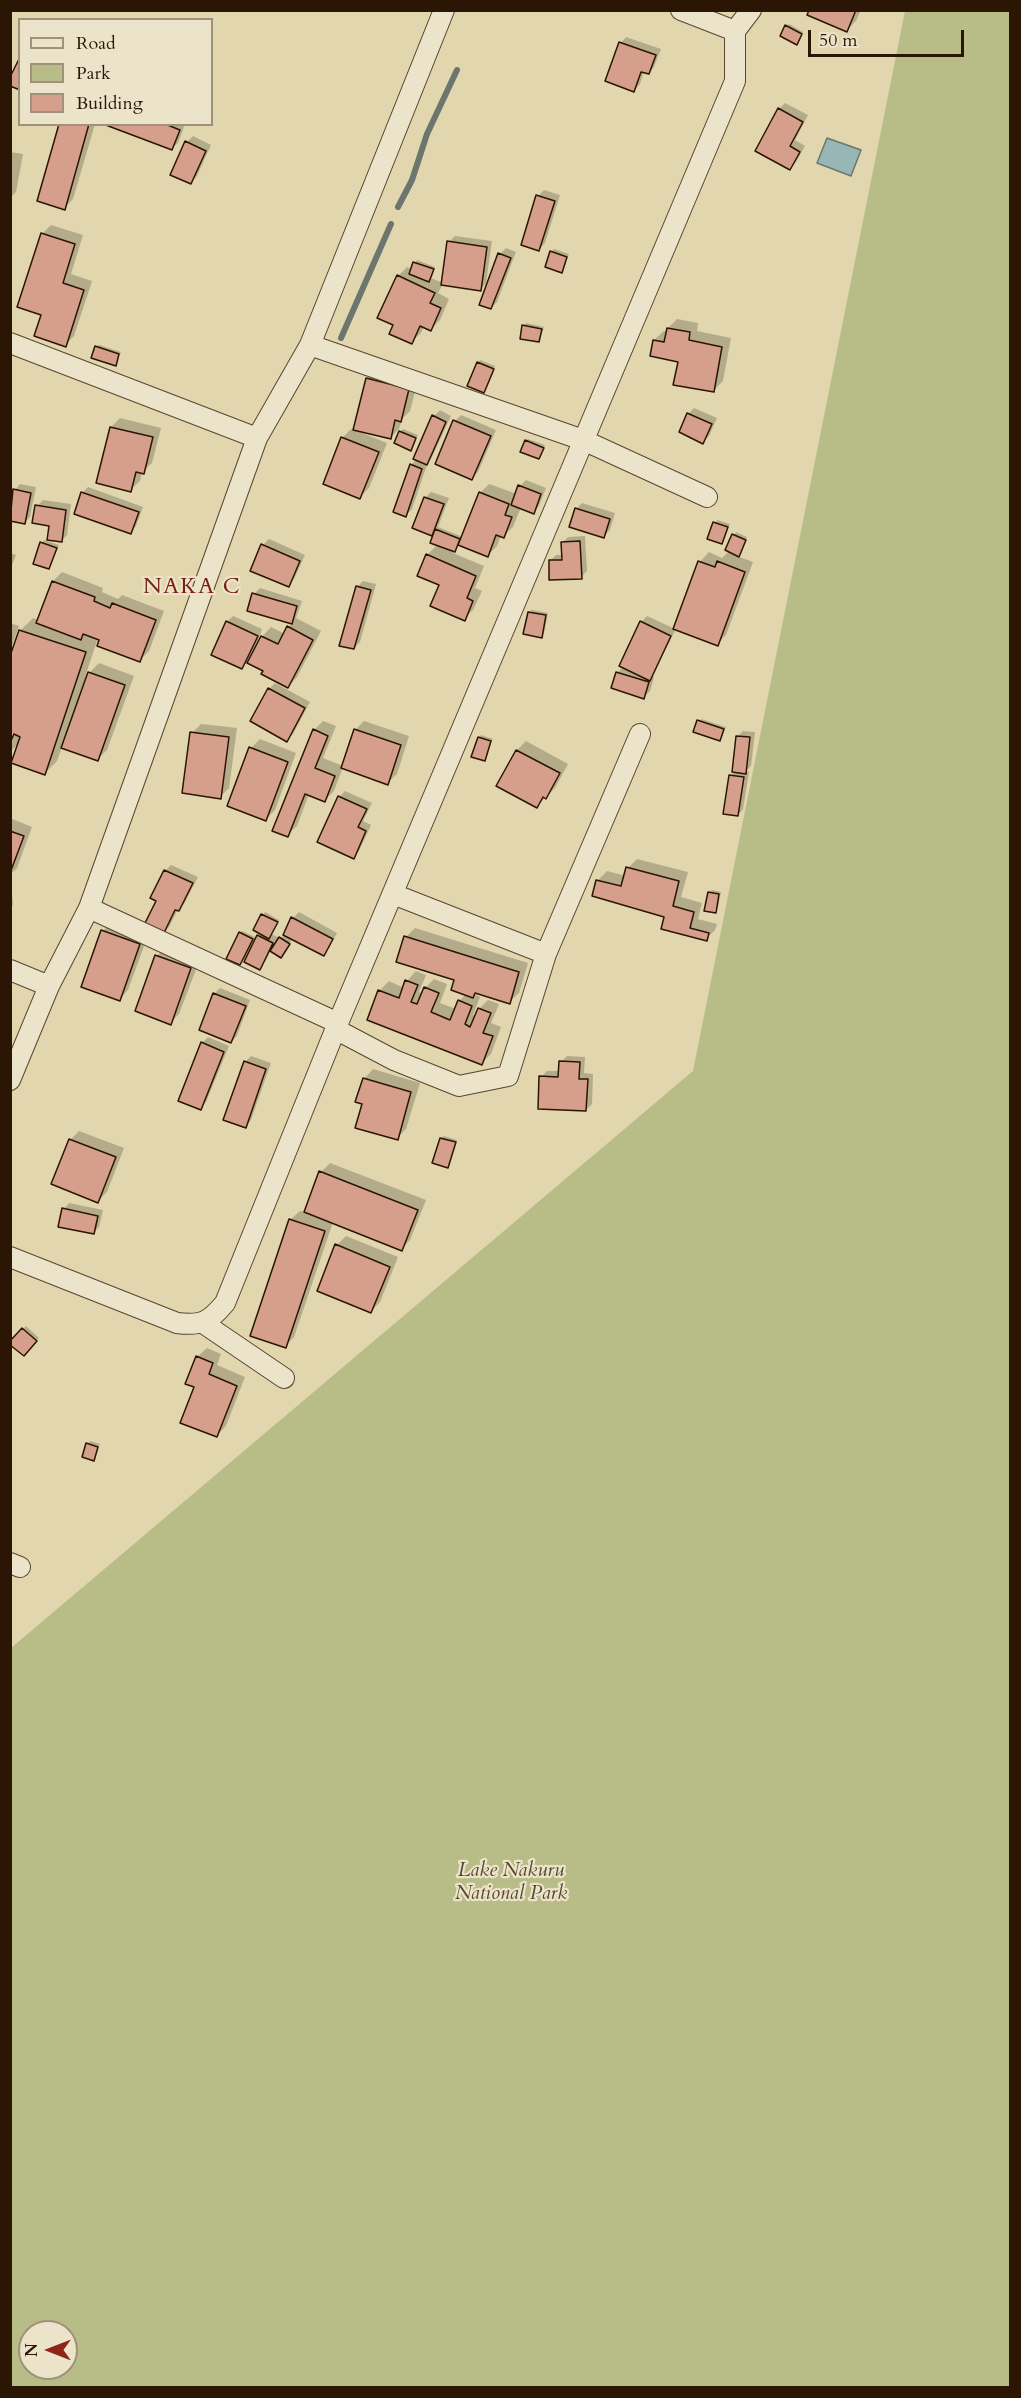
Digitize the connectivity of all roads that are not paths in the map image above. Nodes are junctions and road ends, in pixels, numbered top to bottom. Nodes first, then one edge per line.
1 (444, 10) edge
2 (681, 10) edge
3 (752, 10) edge
4 (735, 31) junction
5 (10, 343) edge
6 (310, 345) junction
7 (257, 438) junction
8 (583, 440) junction
9 (707, 497) dead end
10 (640, 734) dead end
11 (393, 894) junction
12 (89, 908) junction
13 (546, 954) junction
14 (10, 970) edge
15 (49, 986) junction
16 (337, 1027) junction
17 (10, 1080) edge
18 (10, 1257) edge
19 (203, 1323) junction
20 (284, 1378) dead end

1 - 6 street
2 - 4 street
3 - 4 street
4 - 8 street
5 - 7 street
6 - 7 street
6 - 8 street
7 - 12 street
8 - 9 street
8 - 11 street
10 - 13 street
11 - 13 street
11 - 16 street
12 - 15 street
12 - 16 street
13 - 16 street
14 - 15 street
15 - 17 street
16 - 19 street
18 - 19 street
19 - 20 street

